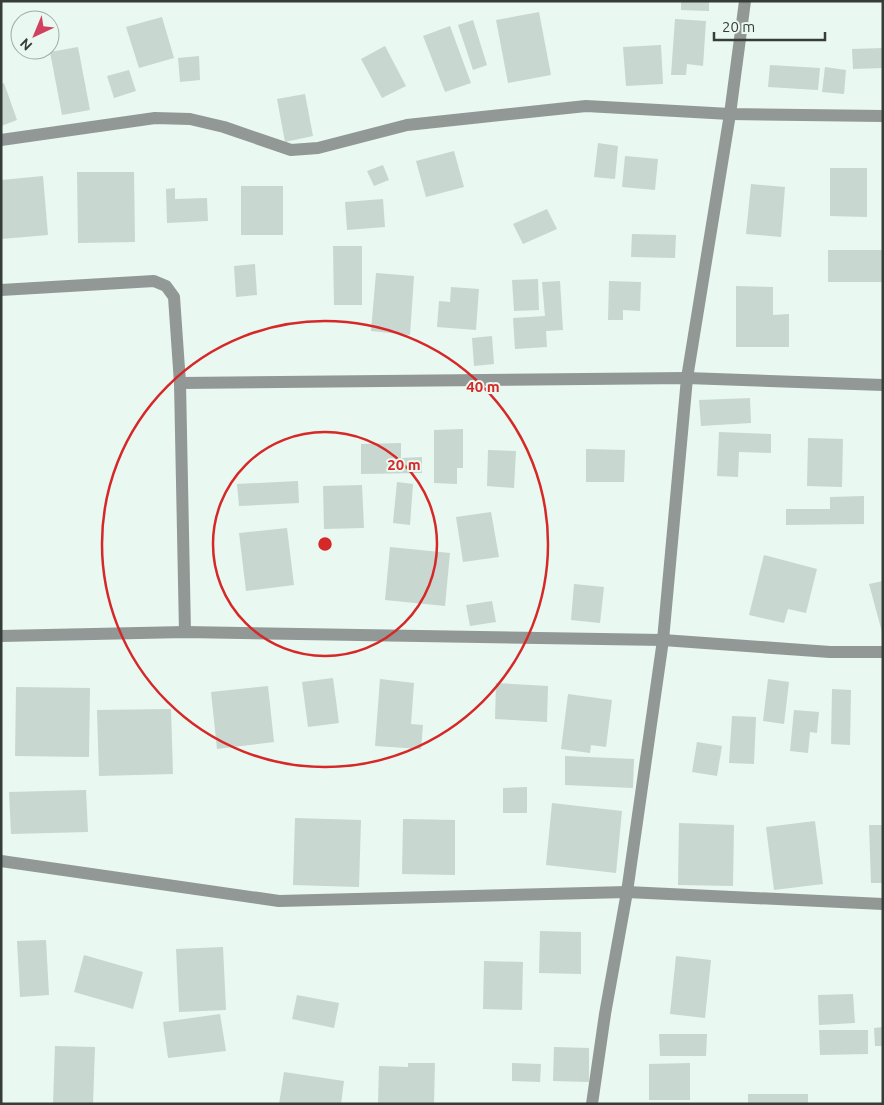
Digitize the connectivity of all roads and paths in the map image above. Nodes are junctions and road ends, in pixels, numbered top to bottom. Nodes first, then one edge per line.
1 (746, 1) edge
2 (730, 114) junction
3 (883, 116) edge
4 (1, 140) edge
5 (1, 290) edge
6 (687, 378) junction
7 (180, 383) junction
8 (883, 385) edge
9 (185, 632) junction
10 (1, 636) edge
11 (663, 640) junction
12 (883, 652) edge
13 (1, 861) edge
14 (627, 892) junction
15 (883, 904) edge
16 (592, 1104) edge

1 - 2 street
2 - 3 street
2 - 4 street
2 - 6 street
5 - 7 street
6 - 7 street
6 - 8 street
6 - 11 street
7 - 9 street
9 - 10 street
9 - 11 street
11 - 12 street
11 - 14 street
13 - 14 street
14 - 15 street
14 - 16 street

